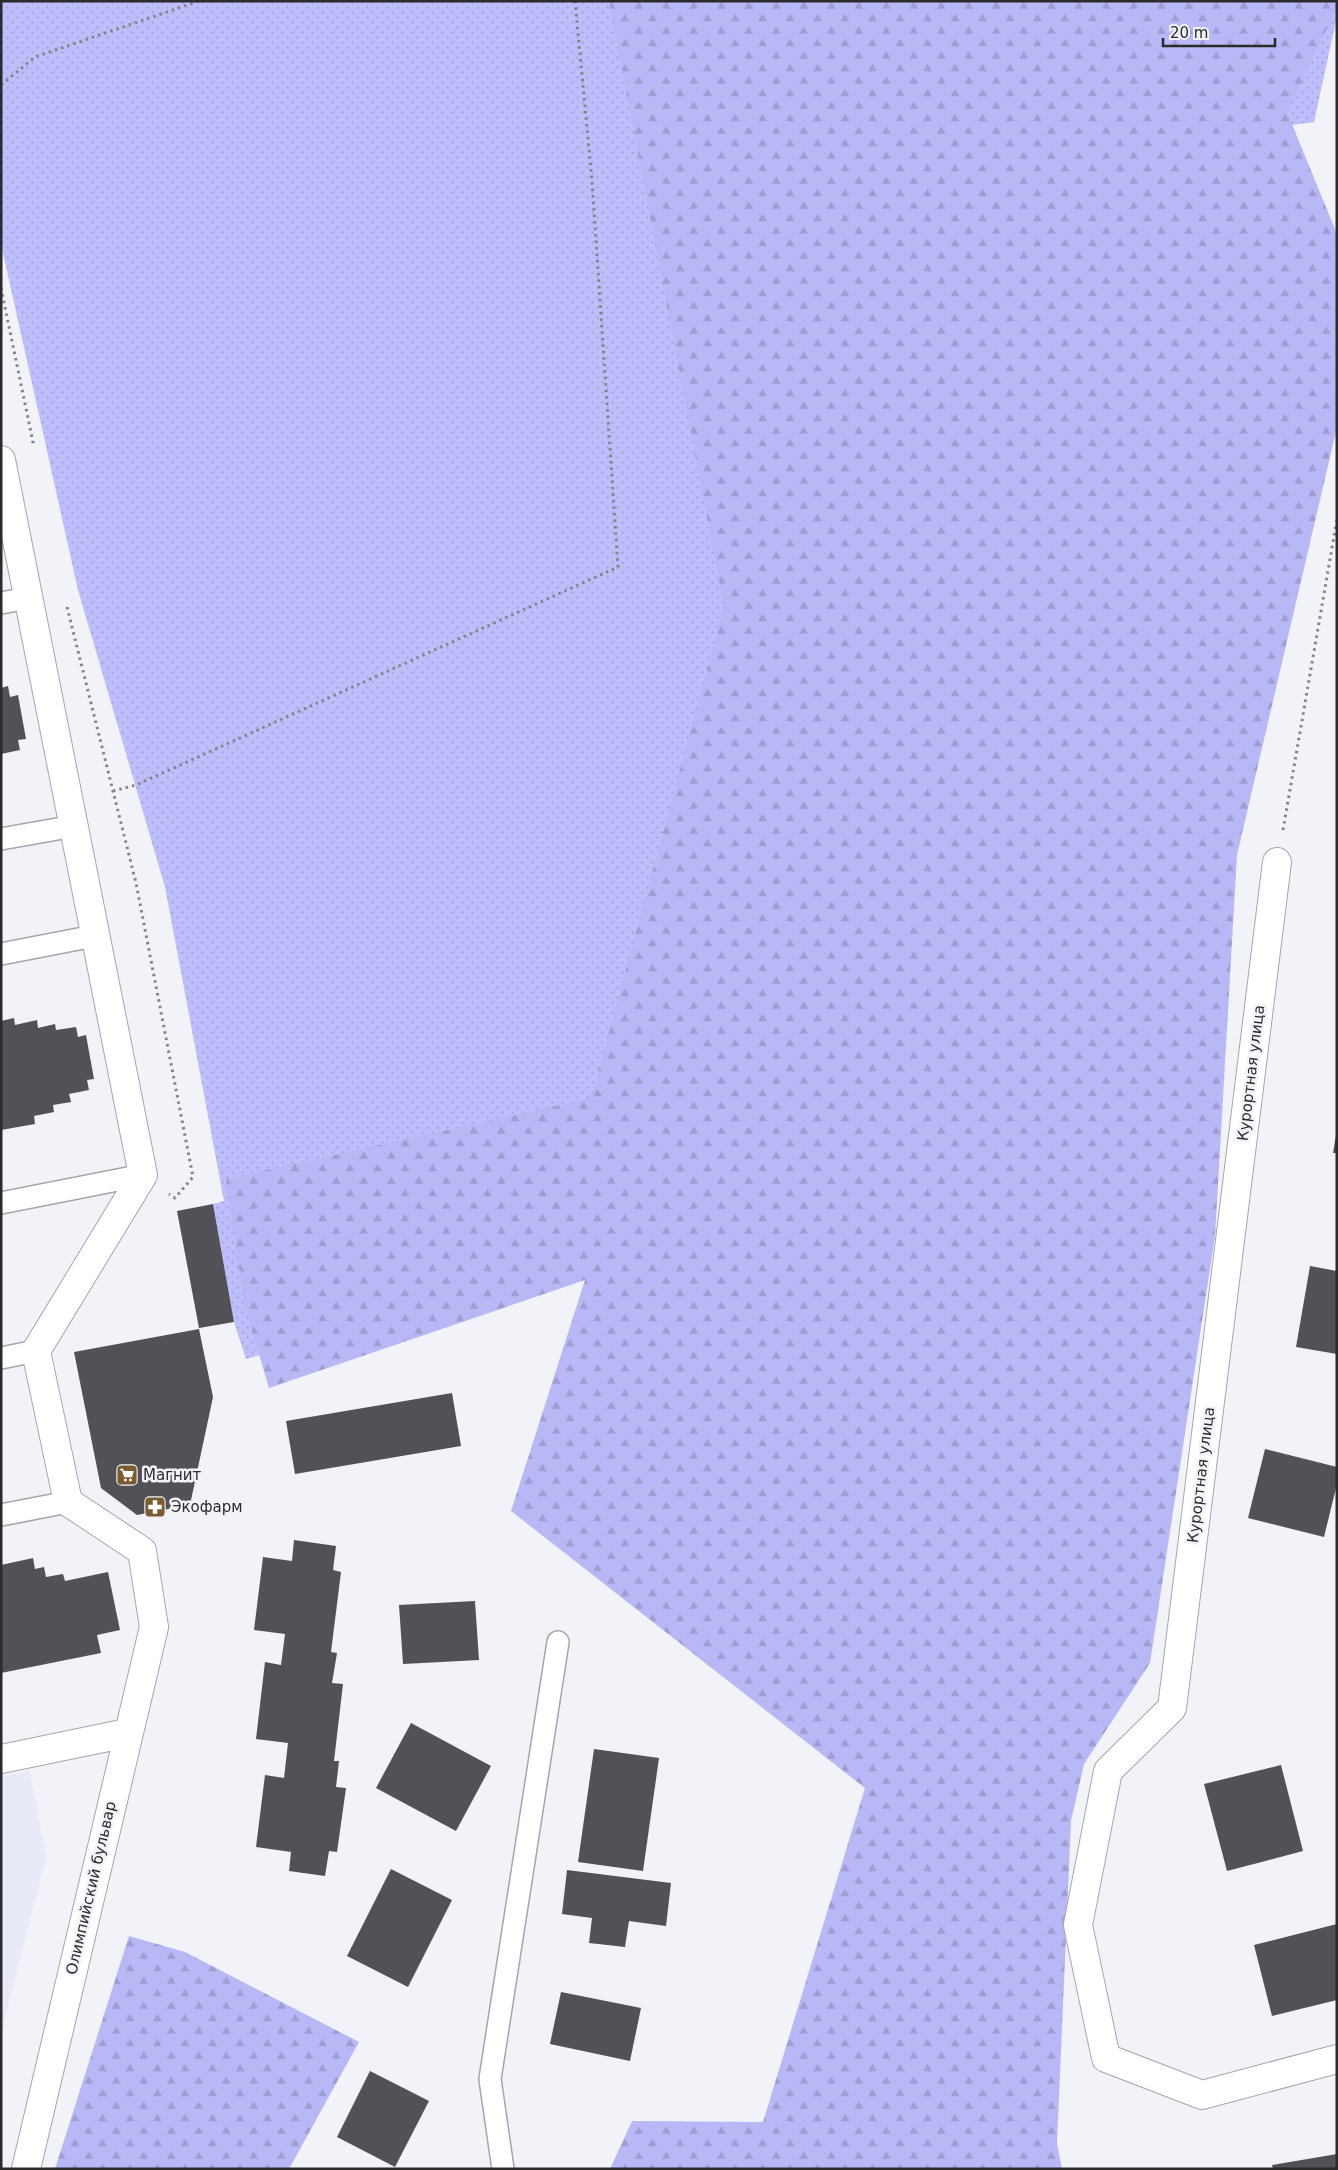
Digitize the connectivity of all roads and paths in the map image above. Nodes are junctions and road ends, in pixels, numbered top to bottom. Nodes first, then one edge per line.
1 (199, 1) edge
2 (576, 1) edge
3 (1, 85) edge
4 (1, 288) edge
5 (34, 450) dead end
6 (3, 477) edge
7 (1337, 519) edge
8 (29, 598) junction
9 (66, 602) dead end
10 (1, 603) edge
11 (113, 791) junction
12 (74, 826) junction
13 (1, 840) edge
14 (1277, 862) joint
15 (94, 936) junction
16 (1, 954) edge
17 (143, 1175) junction
18 (175, 1198) dead end
19 (1, 1203) edge
20 (36, 1351) junction
21 (1, 1358) edge
22 (68, 1502) junction
23 (1, 1515) edge
24 (558, 1642) dead end
25 (127, 1733) junction
26 (1, 1758) edge
27 (1337, 2060) edge
28 (26, 2169) edge
29 (503, 2169) edge

1 - 3 path
2 - 11 path
4 - 5 path
6 - 8 street
7 - 14 path
8 - 10 lane
8 - 12 street
9 - 11 path
11 - 18 path
12 - 13 lane
12 - 15 street
14 - 27 street, Курортная улица
15 - 16 lane
15 - 17 street
17 - 19 lane
17 - 20 street
20 - 21 lane
20 - 22 street
22 - 23 lane
22 - 25 street, Олимпийский бульвар
24 - 29 lane
25 - 26 street
25 - 28 street, Олимпийский бульвар

